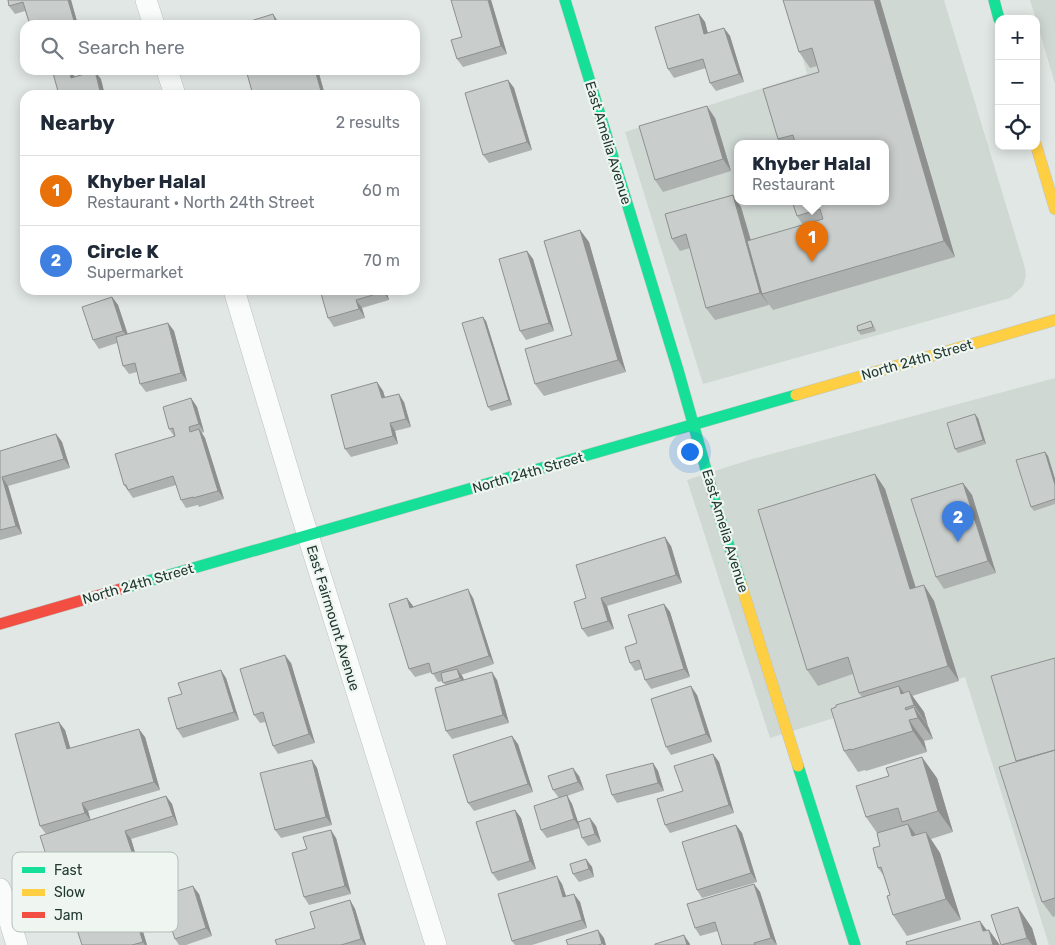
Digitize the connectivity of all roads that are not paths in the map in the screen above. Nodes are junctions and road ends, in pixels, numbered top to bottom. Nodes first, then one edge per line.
1 (146, 0) edge
2 (566, 0) edge
3 (994, 0) edge
4 (998, 15) edge
5 (152, 20) edge
6 (169, 75) edge
7 (174, 90) edge
8 (1037, 150) edge
9 (1055, 209) edge
10 (236, 295) edge
11 (1055, 320) edge
12 (694, 425) junction
13 (308, 536) junction
14 (0, 624) edge
15 (0, 890) edge
16 (12, 927) edge
17 (14, 932) edge
18 (18, 945) edge
19 (436, 945) edge
20 (854, 945) edge

1 - 5 street
2 - 12 main road, East Amelia Avenue
3 - 4 main road
6 - 7 street
8 - 9 main road
10 - 13 street, East Fairmount Avenue
11 - 12 main road, North 24th Street
12 - 13 main road, North 24th Street
12 - 20 main road, East Amelia Avenue
13 - 14 main road, North 24th Street
13 - 19 street, East Fairmount Avenue
15 - 16 street
17 - 18 street

